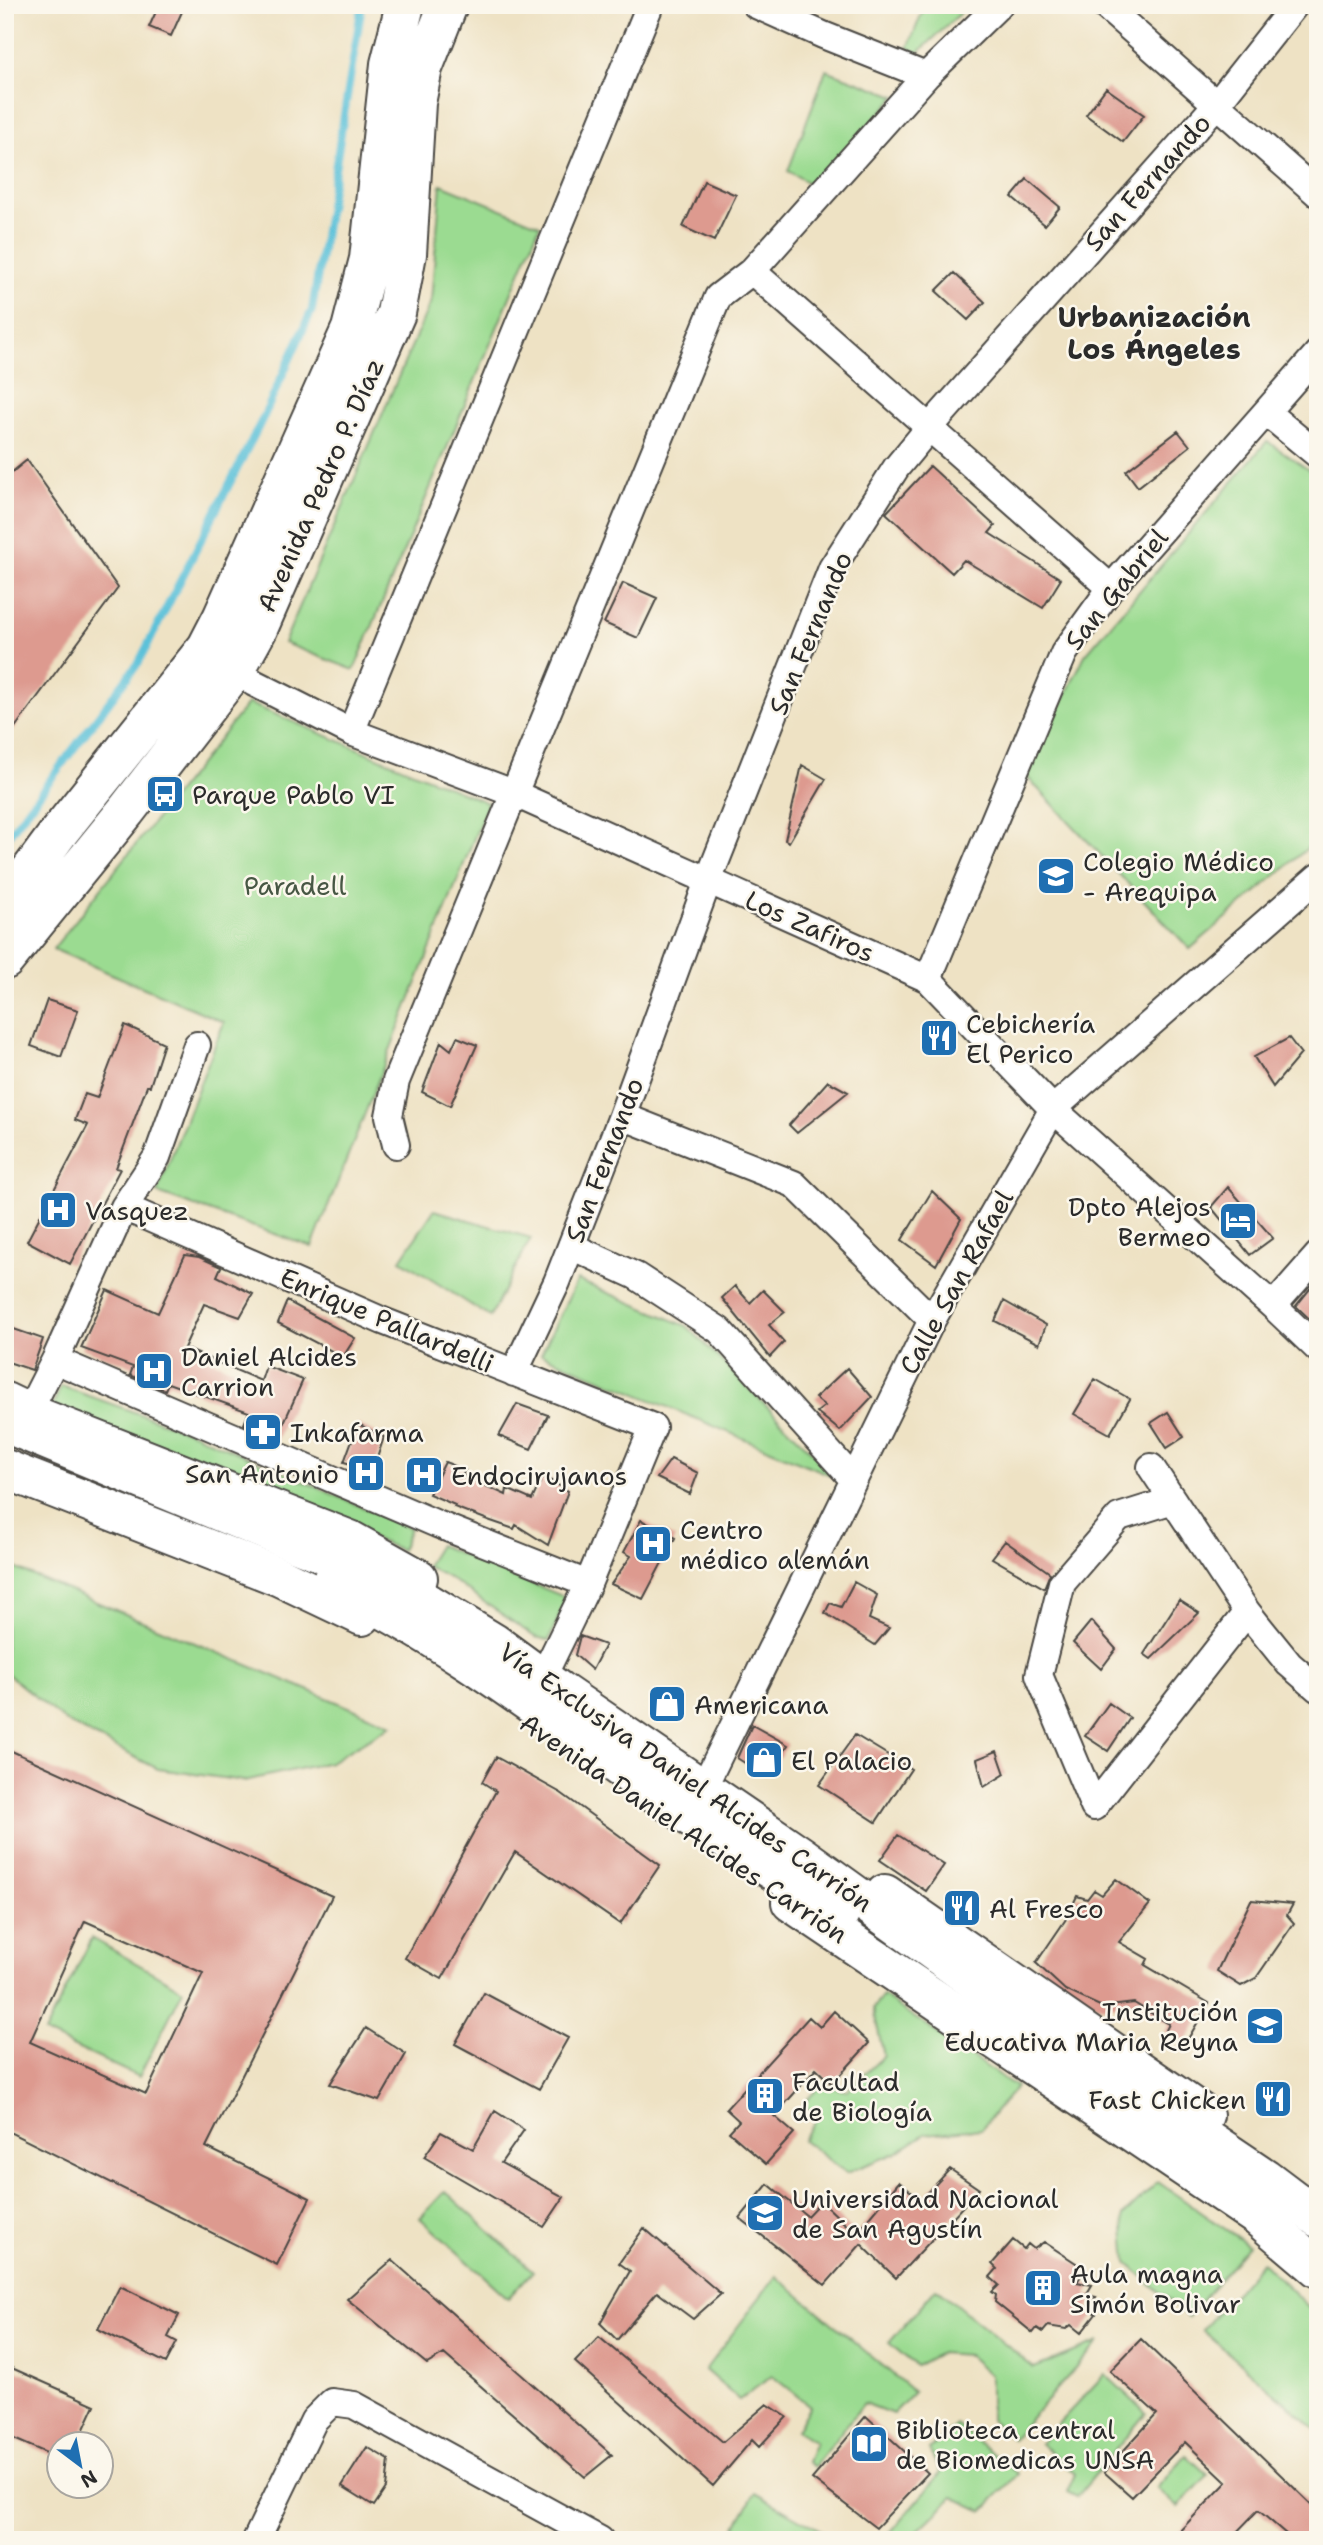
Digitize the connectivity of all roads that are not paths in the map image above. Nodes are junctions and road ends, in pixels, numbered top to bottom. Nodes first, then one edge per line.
1 (405, 5) edge
2 (448, 5) edge
3 (650, 5) edge
4 (756, 5) edge
5 (999, 5) edge
6 (1104, 5) edge
7 (1296, 5) edge
8 (926, 76) junction
9 (1216, 105) junction
10 (1318, 194) edge
11 (752, 271) junction
12 (1318, 353) edge
13 (1266, 412) junction
14 (929, 428) junction
15 (1318, 455) edge
16 (1111, 588) junction
17 (222, 658) junction
18 (351, 732) junction
19 (513, 793) junction
20 (59, 832) junction
21 (1318, 877) edge
22 (708, 881) junction
23 (5, 887) edge
24 (5, 905) edge
25 (51, 905) junction
26 (5, 961) edge
27 (928, 979) junction
28 (5, 991) edge
29 (197, 1045) dead end
30 (1053, 1109) junction
31 (622, 1116) junction
32 (396, 1145) dead end
33 (124, 1206) junction
34 (570, 1246) junction
35 (1318, 1255) edge
36 (1273, 1306) junction
37 (932, 1320) junction
38 (1318, 1349) edge
39 (55, 1360) junction
40 (514, 1373) junction
41 (11, 1419) edge
42 (1151, 1467) dead end
43 (5, 1469) edge
44 (853, 1479) junction
45 (5, 1480) edge
46 (46, 1484) junction
47 (1173, 1500) junction
48 (588, 1584) junction
49 (1247, 1612) junction
50 (549, 1664) junction
51 (1318, 1689) edge
52 (710, 1774) junction
53 (1318, 2194) edge
54 (1318, 2218) edge
55 (1318, 2236) edge
56 (1318, 2268) edge
57 (256, 2540) edge
58 (600, 2540) edge

1 - 17 main road, Avenida Pedro P. Díaz
2 - 17 main road, Avenida Pedro P. Díaz
3 - 18 street
4 - 8 street
5 - 8 street
6 - 9 street
7 - 9 street, San Fernando
8 - 11 street
9 - 10 street
9 - 14 street, San Fernando
11 - 14 street
11 - 19 street
12 - 13 street, San Gabriel
13 - 15 street
13 - 16 street, San Gabriel
14 - 16 street
14 - 22 street, San Fernando
16 - 27 street, San Gabriel
17 - 18 street, Los Zafiros
17 - 20 main road, Avenida Pedro P. Díaz
17 - 25 main road, Avenida Pedro P. Díaz
18 - 19 street, Los Zafiros
19 - 22 street, Los Zafiros
19 - 32 street
20 - 23 main road
20 - 24 main road
21 - 30 street, Calle San Rafael
22 - 27 street, Los Zafiros
22 - 31 street, San Fernando
25 - 26 main road
25 - 28 main road
27 - 30 street, Los Zafiros
29 - 33 street
30 - 36 street, Los Zafiros
30 - 37 street, Calle San Rafael
31 - 34 street, San Fernando
31 - 37 street
33 - 39 street
33 - 40 street, Enrique Pallardelli
34 - 40 street, San Fernando
34 - 44 street
35 - 36 street
36 - 38 street, Los Zafiros
37 - 44 street, Calle San Rafael
39 - 41 street
39 - 48 street
40 - 48 street, Enrique Pallardelli
41 - 50 main road
41 - 54 main road, Vía Exclusiva Daniel Alcides Carrión
41 - 55 main road, Vía Exclusiva Daniel Alcides Carrión
42 - 47 street
43 - 46 main road, Avenida Daniel Alcides Carrión
44 - 52 street, Calle San Rafael
45 - 46 main road
46 - 56 main road, Avenida Daniel Alcides Carrión
47 - 49 street
47 - 49 street
48 - 50 street
49 - 51 street
50 - 52 main road
52 - 53 main road
57 - 58 street

